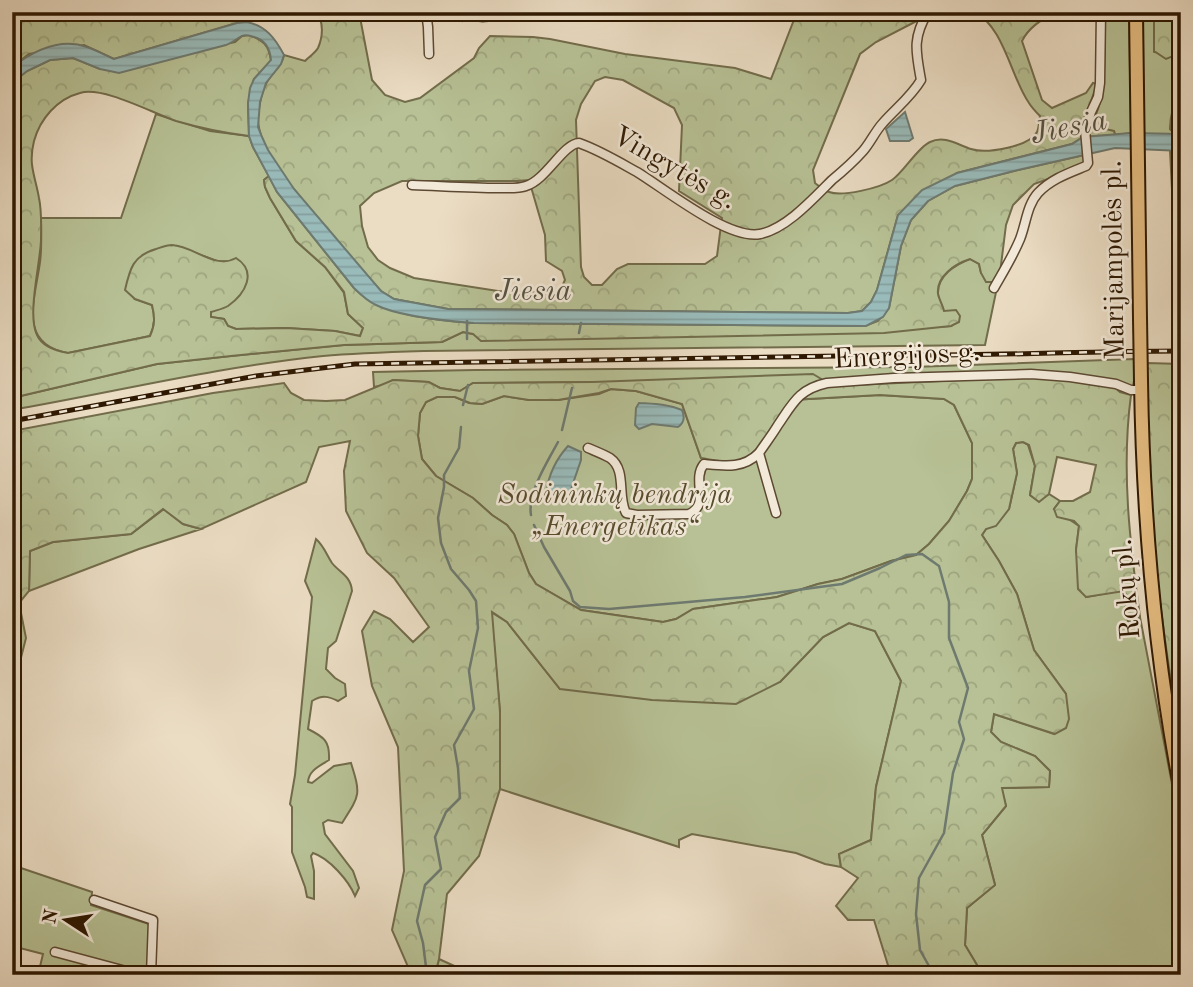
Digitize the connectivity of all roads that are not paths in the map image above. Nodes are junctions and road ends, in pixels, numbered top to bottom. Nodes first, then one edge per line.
1 (426, 12) edge
2 (704, 12) edge
3 (727, 12) edge
4 (928, 12) edge
5 (1101, 12) edge
6 (1136, 12) edge
7 (429, 54) dead end
8 (412, 185) dead end
9 (994, 288) dead end
10 (1141, 386) junction
11 (588, 448) dead end
12 (759, 453) junction
13 (776, 513) dead end
14 (1181, 791) edge
15 (94, 900) dead end
16 (55, 952) dead end
17 (141, 975) edge
18 (151, 975) edge

1 - 7 street
2 - 3 street
4 - 8 street, Vingytės g.
5 - 9 street
6 - 10 main road, Marijampolės pl., bridge
10 - 12 street, Energijos g.
10 - 14 main road, Rokų pl.
11 - 12 street
12 - 13 street
15 - 18 street
16 - 17 street

